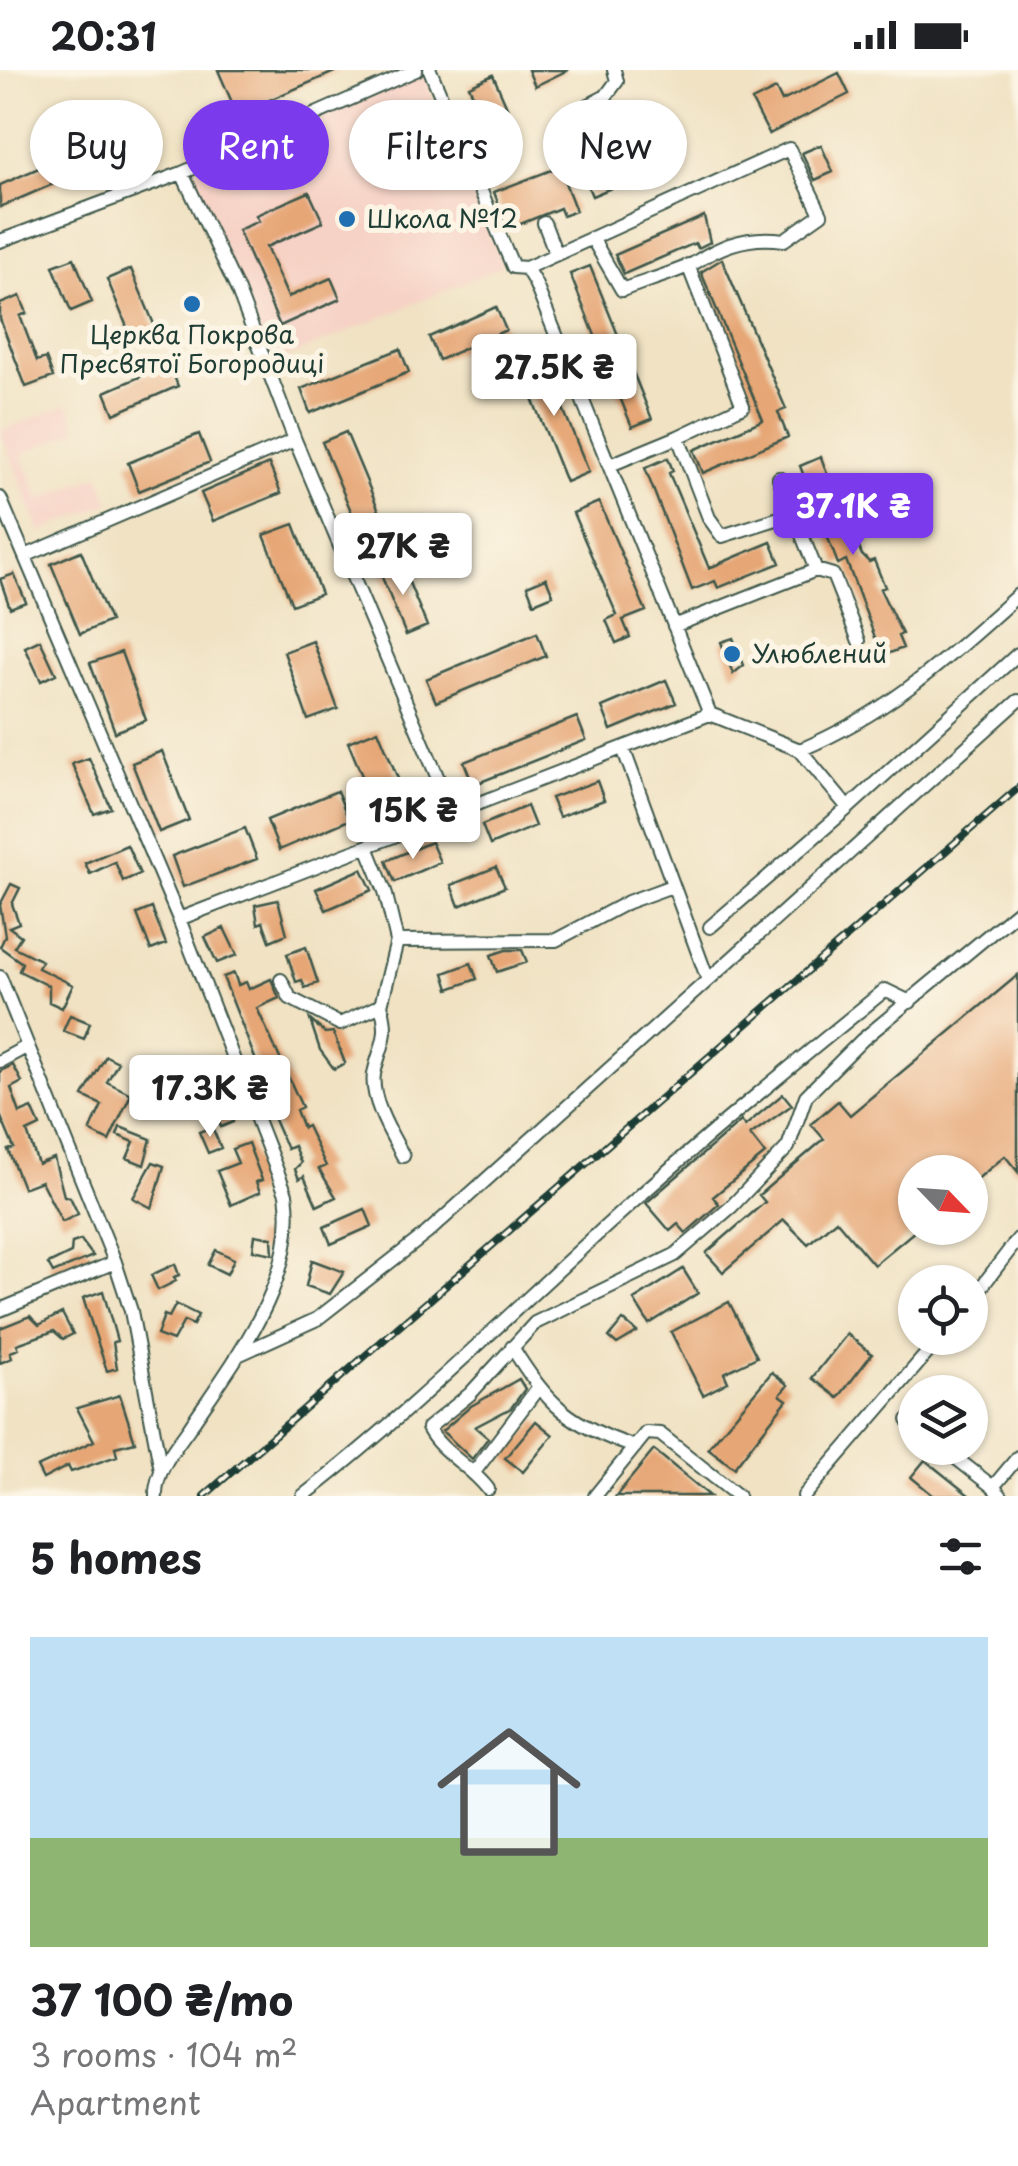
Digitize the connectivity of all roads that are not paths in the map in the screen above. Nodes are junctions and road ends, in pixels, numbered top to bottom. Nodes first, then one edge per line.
1 (416, 70) edge
2 (430, 70) edge
3 (614, 70) edge
4 (599, 100) edge
5 (182, 173) junction
6 (544, 223) dead end
7 (592, 238) junction
8 (0, 241) edge
9 (556, 254) junction
10 (688, 265) junction
11 (526, 268) junction
12 (678, 437) junction
13 (294, 440) junction
14 (610, 465) junction
15 (779, 478) dead end
16 (0, 498) edge
17 (792, 514) junction
18 (4, 521) edge
19 (24, 556) junction
20 (816, 570) junction
21 (1018, 595) edge
22 (674, 626) junction
23 (859, 640) dead end
24 (1018, 654) edge
25 (1018, 701) edge
26 (710, 714) junction
27 (623, 748) junction
28 (800, 750) junction
29 (848, 808) junction
30 (454, 814) junction
31 (367, 847) junction
32 (672, 886) junction
33 (1018, 911) edge
34 (179, 919) junction
35 (710, 927) dead end
36 (398, 941) junction
37 (0, 976) edge
38 (281, 980) dead end
39 (708, 980) junction
40 (910, 1002) junction
41 (382, 1006) junction
42 (28, 1046) junction
43 (0, 1061) edge
44 (403, 1156) dead end
45 (1018, 1238) edge
46 (115, 1262) junction
47 (988, 1278) edge
48 (0, 1310) edge
49 (512, 1347) junction
50 (238, 1354) junction
51 (925, 1355) edge
52 (538, 1388) junction
53 (634, 1447) junction
54 (1018, 1458) edge
55 (964, 1465) edge
56 (162, 1470) junction
57 (474, 1470) junction
58 (997, 1491) edge
59 (152, 1494) edge
60 (489, 1494) edge
61 (304, 1496) edge
62 (595, 1496) edge
63 (738, 1496) edge
64 (804, 1496) edge

1 - 5 street
2 - 11 street
3 - 4 street
5 - 8 street
5 - 13 street
6 - 9 street
7 - 9 street
7 - 10 street
7 - 10 street
9 - 11 street
10 - 12 street
11 - 14 street
12 - 14 street
12 - 17 street
13 - 19 street
13 - 30 street
14 - 22 street
15 - 17 street
16 - 18 street
17 - 20 street
18 - 19 street
19 - 34 street
20 - 22 street
20 - 23 street
21 - 28 street
22 - 26 street
24 - 29 street
25 - 39 street
26 - 27 street
26 - 28 street
27 - 30 street
27 - 32 street
28 - 29 street
29 - 35 street
30 - 31 street
31 - 34 street
31 - 36 street
32 - 36 street
32 - 39 street
33 - 40 street
34 - 50 street
36 - 41 street
37 - 42 street
38 - 41 street
39 - 50 street
40 - 49 street
40 - 61 street
41 - 44 street
42 - 43 street
42 - 46 street
45 - 47 street
46 - 48 street
46 - 56 street
49 - 52 street
49 - 57 street
50 - 56 street
51 - 64 street
52 - 53 street
52 - 57 street
53 - 62 street
53 - 63 street
54 - 58 street
55 - 58 street
56 - 59 street
57 - 60 street

